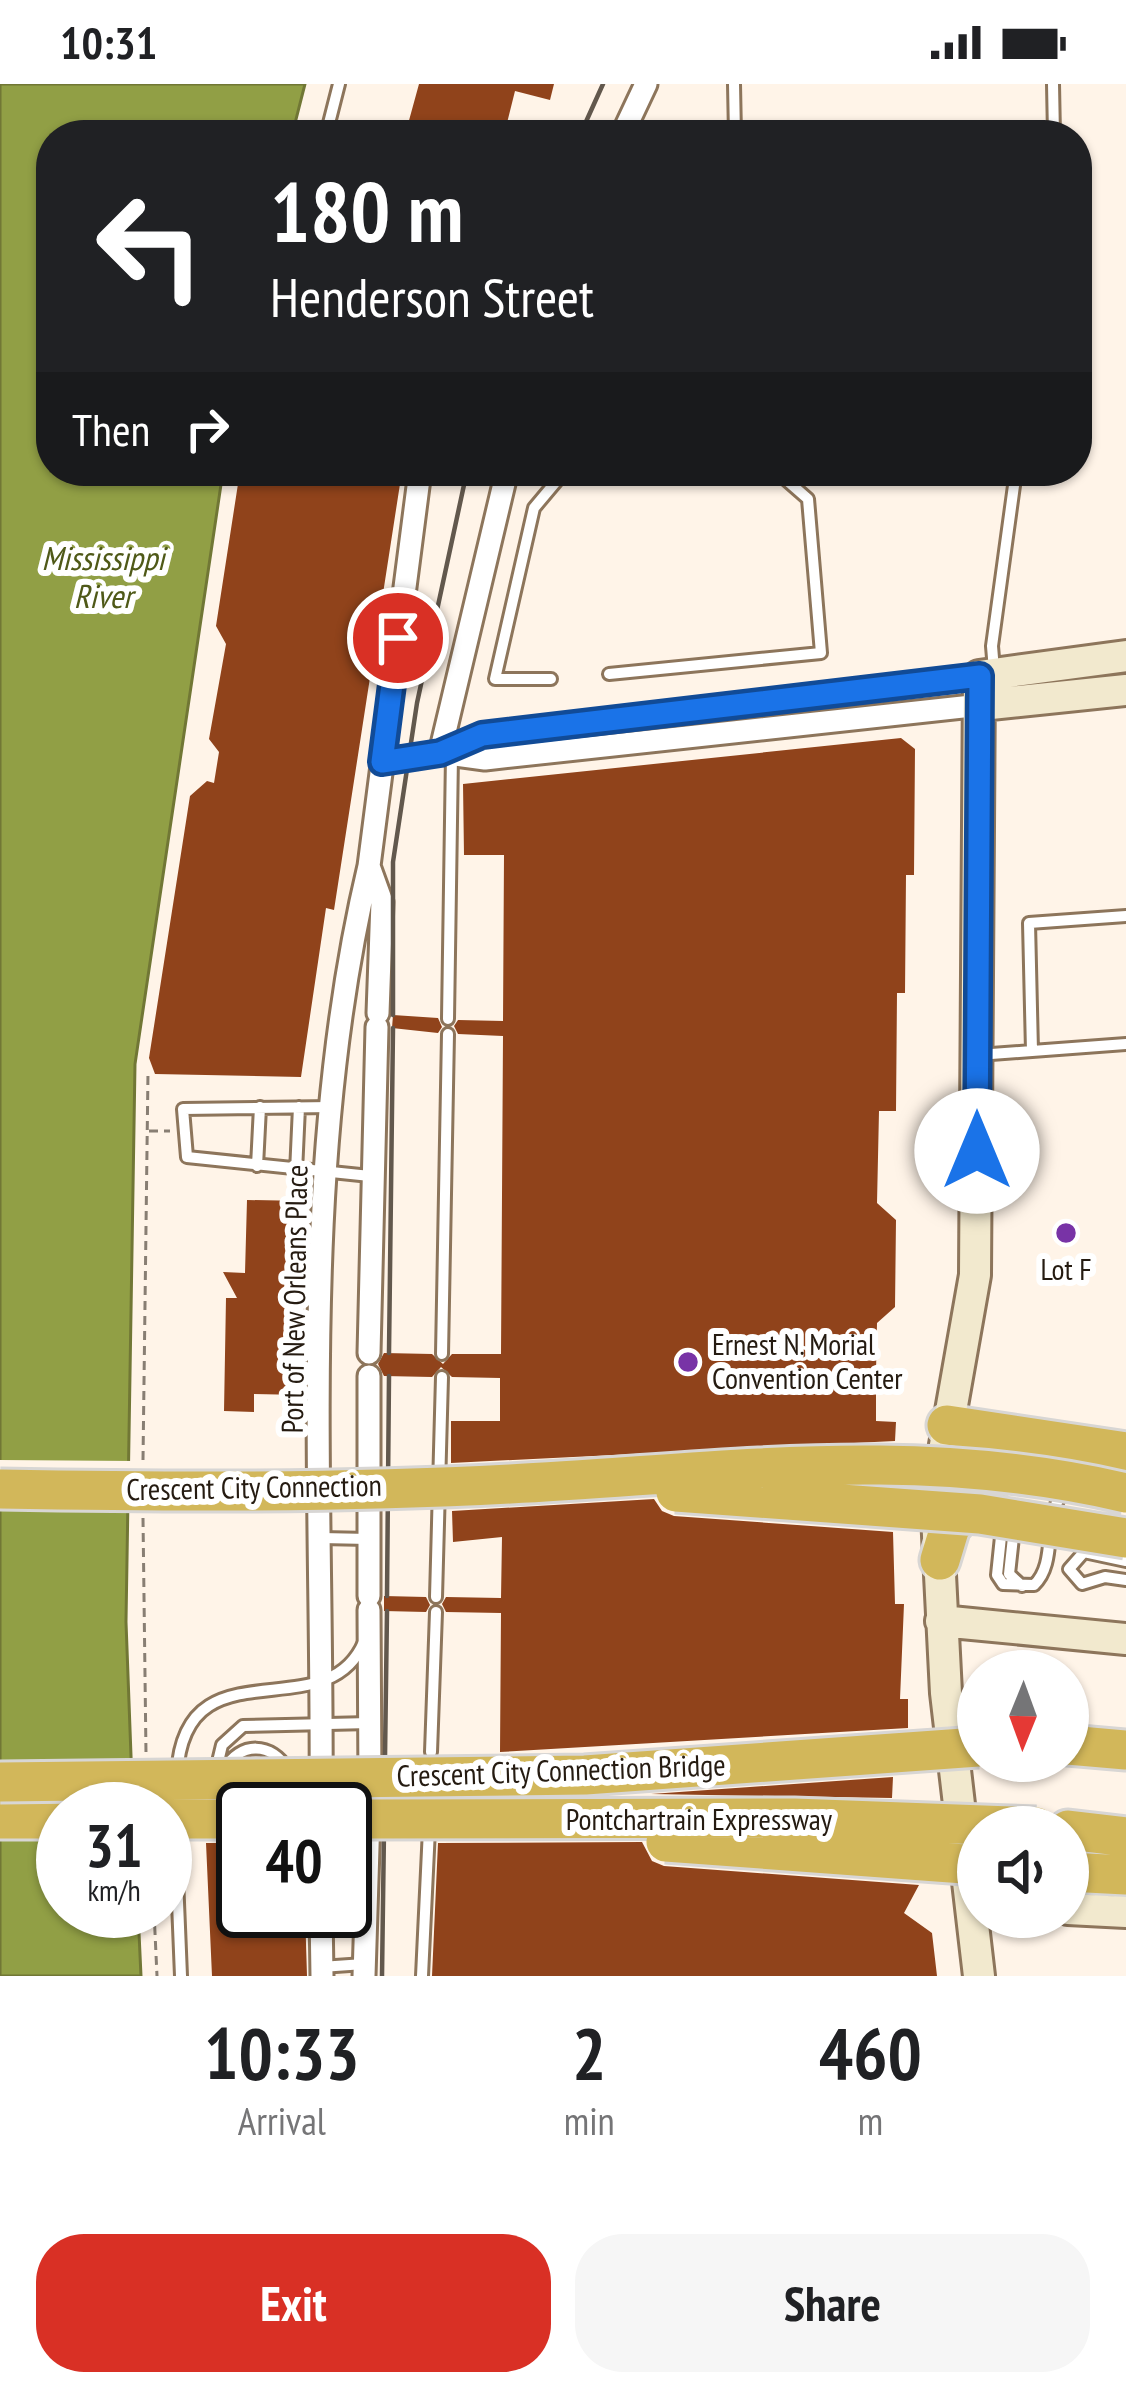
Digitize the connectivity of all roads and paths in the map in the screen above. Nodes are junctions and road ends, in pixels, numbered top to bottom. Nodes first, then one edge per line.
1 (339, 84) edge
2 (646, 84) edge
3 (734, 84) edge
4 (1053, 84) edge
5 (330, 120) edge
6 (629, 120) edge
7 (735, 120) edge
8 (1054, 120) edge
9 (418, 486) edge
10 (504, 486) edge
11 (552, 486) edge
12 (793, 486) edge
13 (1014, 486) edge
14 (1126, 656) edge
15 (609, 674) dead end
16 (551, 679) dead end
17 (985, 685) junction
18 (1126, 689) edge
19 (595, 722) junction
20 (599, 747) junction
21 (446, 754) junction
22 (382, 762) junction
23 (369, 866) junction
24 (1126, 916) edge
25 (448, 1019) dead end
26 (448, 1034) dead end
27 (1126, 1044) edge
28 (1032, 1051) junction
29 (978, 1055) junction
30 (148, 1072) dead end
31 (260, 1107) junction
32 (299, 1107) junction
33 (332, 1107) junction
34 (374, 1107) junction
35 (147, 1131) junction
36 (185, 1132) junction
37 (257, 1166) junction
38 (296, 1172) junction
39 (326, 1176) junction
40 (370, 1176) junction
41 (442, 1354) dead end
42 (442, 1377) dead end
43 (947, 1425) junction
44 (1045, 1439) junction
45 (143, 1477) dead end
46 (1118, 1480) edge
47 (1126, 1481) edge
48 (1027, 1483) dead end
49 (508, 1484) junction
50 (0, 1489) edge
51 (1009, 1490) dead end
52 (143, 1499) dead end
53 (1019, 1502) dead end
54 (1006, 1508) dead end
55 (1051, 1531) junction
56 (1126, 1537) edge
57 (322, 1538) junction
58 (368, 1539) junction
59 (940, 1560) junction
60 (1126, 1561) edge
61 (1126, 1580) edge
62 (1023, 1587) junction
63 (436, 1597) dead end
64 (369, 1612) junction
65 (436, 1612) dead end
66 (941, 1621) junction
67 (1126, 1639) edge
68 (321, 1682) junction
69 (322, 1723) junction
70 (370, 1723) junction
71 (1126, 1732) edge
72 (1089, 1738) edge
73 (1089, 1744) edge
74 (957, 1748) edge
75 (1126, 1750) edge
76 (431, 1752) dead end
77 (146, 1765) dead end
78 (224, 1782) edge
79 (227, 1782) edge
80 (288, 1782) edge
81 (332, 1782) edge
82 (0, 1783) edge
83 (963, 1806) edge
84 (372, 1810) edge
85 (372, 1812) edge
86 (0, 1819) edge
87 (36, 1819) edge
88 (957, 1824) edge
89 (429, 1829) dead end
90 (1089, 1833) edge
91 (1126, 1837) edge
92 (957, 1863) edge
93 (1089, 1872) edge
94 (1126, 1875) edge
95 (1089, 1911) edge
96 (1126, 1912) edge
97 (155, 1938) edge
98 (321, 1938) edge
99 (977, 1938) edge
100 (364, 1970) edge
101 (322, 1971) edge
102 (157, 1976) edge
103 (181, 1976) edge
104 (422, 1976) edge
105 (979, 1976) edge

1 - 5 lane
2 - 6 street
3 - 7 lane
4 - 8 lane
9 - 22 street, Port of New Orleans Place
10 - 21 street
11 - 16 lane
12 - 15 lane
13 - 17 lane
14 - 17 street
17 - 18 street
17 - 19 street
17 - 20 street
17 - 29 street
19 - 20 street
19 - 21 street
20 - 21 street
21 - 22 street
21 - 25 lane
22 - 23 street, Port of New Orleans Place
23 - 33 street, Port of New Orleans Place
23 - 34 street, Port of New Orleans Place
24 - 28 lane
26 - 41 lane
27 - 28 lane
28 - 29 lane
29 - 43 street
30 - 35 path
31 - 32 lane
31 - 36 lane
31 - 37 lane
32 - 33 lane
32 - 38 lane
33 - 34 street
33 - 39 street, Port of New Orleans Place
34 - 40 street, Port of New Orleans Place
35 - 36 path
35 - 45 path
36 - 37 lane
37 - 38 lane
38 - 39 lane
39 - 40 lane
39 - 57 street, Port of New Orleans Place
40 - 58 street, Port of New Orleans Place
42 - 63 lane
43 - 44 highway
43 - 59 street
44 - 46 highway
44 - 59 highway
46 - 49 highway, bridge
46 - 51 lane
46 - 55 lane
47 - 48 lane
49 - 50 highway, Crescent City Connection, bridge
49 - 56 highway, bridge
52 - 77 path
53 - 62 lane
54 - 62 lane
55 - 56 lane
55 - 62 lane
57 - 58 lane
57 - 68 street, Port of New Orleans Place
58 - 64 street, Port of New Orleans Place
59 - 66 street
60 - 61 lane
64 - 68 lane
64 - 70 street, Port of New Orleans Place
65 - 76 lane
66 - 67 street
66 - 83 street
68 - 69 street, Port of New Orleans Place
68 - 103 lane
69 - 70 lane
69 - 78 lane
69 - 81 street, Port of New Orleans Place
70 - 100 street, Port of New Orleans Place
71 - 72 highway
73 - 75 highway
74 - 82 highway, Crescent City Connection Bridge, bridge
79 - 80 lane, bridge
84 - 88 highway, Pontchartrain Expressway, bridge
85 - 92 highway, bridge
86 - 87 highway
89 - 104 lane
90 - 91 highway
93 - 94 highway
95 - 96 street
97 - 102 path
98 - 101 street
99 - 105 street
100 - 101 lane

